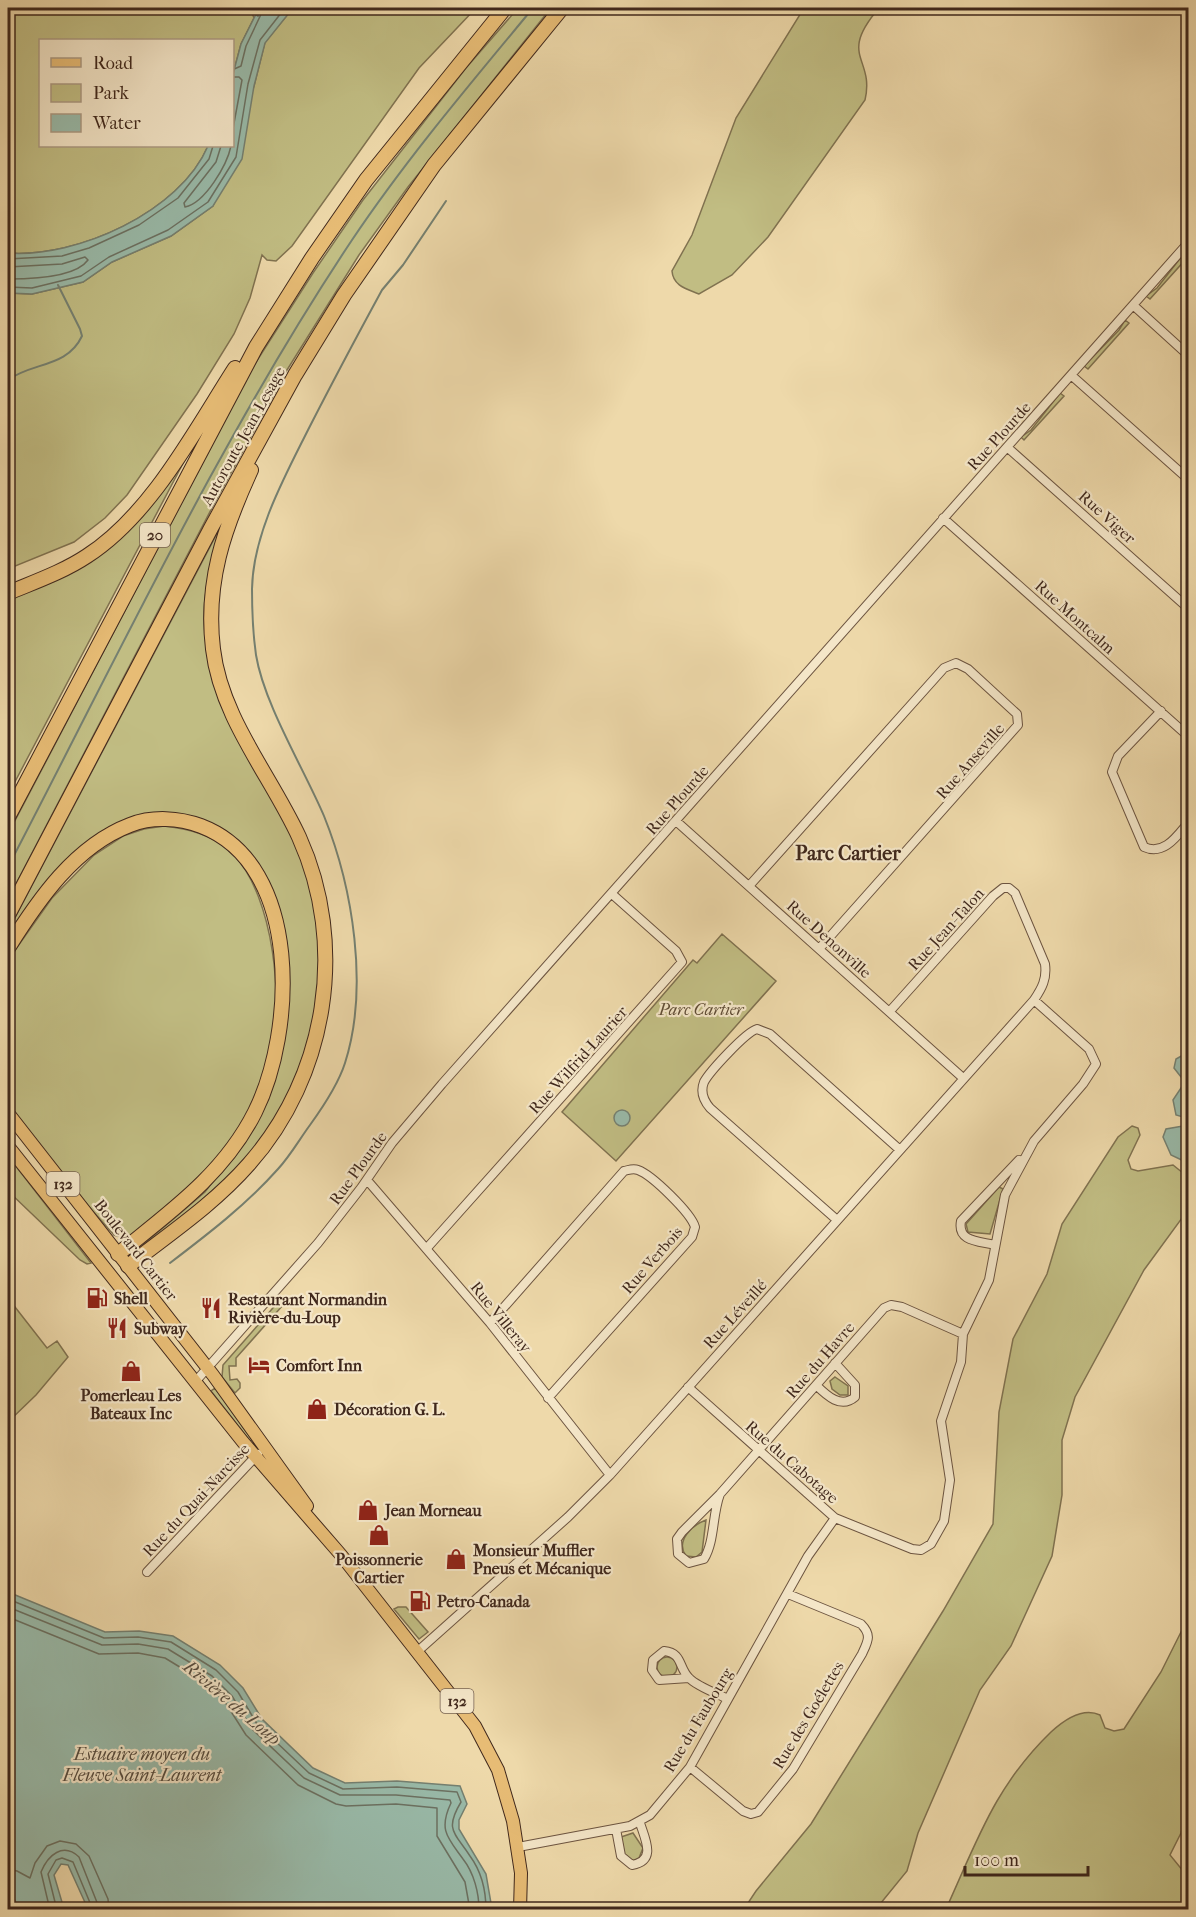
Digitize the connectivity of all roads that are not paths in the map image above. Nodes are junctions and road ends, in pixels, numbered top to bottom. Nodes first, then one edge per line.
1 (506, 8) edge
2 (562, 8) edge
3 (1188, 243) edge
4 (312, 258) junction
5 (1133, 305) junction
6 (1188, 355) edge
7 (295, 375) junction
8 (1071, 375) junction
9 (1008, 447) junction
10 (1188, 479) edge
11 (943, 518) junction
12 (8, 593) edge
13 (1188, 608) edge
14 (1161, 711) junction
15 (1188, 736) edge
16 (8, 817) edge
17 (676, 821) junction
18 (1188, 823) edge
19 (749, 886) junction
20 (612, 894) junction
21 (8, 915) edge
22 (8, 948) edge
23 (819, 949) junction
24 (1046, 974) joint
25 (1034, 1000) junction
26 (890, 1011) junction
27 (963, 1078) junction
28 (8, 1113) edge
29 (8, 1146) edge
30 (900, 1150) junction
31 (1026, 1152) junction
32 (367, 1180) junction
33 (837, 1220) junction
34 (995, 1245) junction
35 (427, 1248) junction
36 (118, 1254) junction
37 (103, 1266) junction
38 (128, 1266) junction
39 (112, 1278) junction
40 (490, 1323) junction
41 (963, 1334) junction
42 (835, 1363) junction
43 (207, 1368) junction
44 (195, 1382) junction
45 (816, 1386) junction
46 (688, 1387) junction
47 (548, 1398) junction
48 (266, 1447) junction
49 (758, 1450) junction
50 (255, 1456) junction
51 (609, 1475) junction
52 (720, 1494) junction
53 (836, 1518) junction
54 (341, 1555) junction
55 (147, 1572) dead end
56 (788, 1594) junction
57 (418, 1651) junction
58 (689, 1678) junction
59 (728, 1699) junction
60 (690, 1767) junction
61 (640, 1823) junction
62 (615, 1829) junction
63 (519, 1847) junction
64 (520, 1910) edge

1 - 4 highway, Autoroute Jean-Lesage / 20
2 - 7 highway, Autoroute Jean-Lesage
3 - 5 street, Rue Plourde
4 - 12 highway
4 - 16 highway, Autoroute Jean-Lesage / 20
5 - 6 street
5 - 8 street, Rue Plourde
7 - 21 highway, Autoroute Jean-Lesage
7 - 38 highway
8 - 9 street, Rue Plourde
8 - 10 street
9 - 11 street, Rue Plourde
9 - 13 street, Rue Viger
11 - 14 street, Rue Montcalm
11 - 17 street, Rue Plourde
14 - 15 street, Rue Montcalm
14 - 18 street
17 - 19 street, Rue Denonville
17 - 20 street, Rue Plourde
19 - 23 street, Rue Denonville
19 - 23 street, Rue Anseville
20 - 32 street, Rue Plourde
20 - 35 street, Rue Wilfrid-Laurier
22 - 36 highway
23 - 26 street, Rue Denonville
24 - 25 street, Rue Léveillé
24 - 26 street, Rue Jean-Talon
25 - 27 street, Rue Léveillé
25 - 31 street, Rue du Cabotage
26 - 27 street, Rue Denonville
27 - 30 street, Rue Léveillé
28 - 36 main road, Boulevard Cartier / 132
29 - 37 main road, Boulevard Cartier / 132
30 - 33 street, Rue Léveillé
30 - 33 street
31 - 34 street, Rue du Cabotage
31 - 34 street, Rue du Cabotage
32 - 35 street, Rue Villeray
32 - 43 street, Rue Plourde
33 - 46 street, Rue Léveillé
34 - 41 street, Rue du Cabotage
35 - 40 street, Rue Villeray
36 - 37 main road
36 - 38 main road, Boulevard Cartier / 132
37 - 39 main road, Boulevard Cartier / 132
38 - 39 main road
38 - 43 main road, Boulevard Cartier / 132
39 - 44 main road, Boulevard Cartier / 132
40 - 47 street, Rue Villeray
40 - 47 street, Rue Verbois
41 - 42 street, Rue du Havre
41 - 53 street, Rue du Cabotage
42 - 45 street, Rue du Havre
42 - 45 street
43 - 44 street, Rue Plourde
43 - 48 main road, Boulevard Cartier / 132
44 - 50 main road, Boulevard Cartier / 132
45 - 49 street, Rue du Havre
46 - 49 street, Rue du Cabotage
46 - 51 street, Rue Léveillé
47 - 51 street, Rue Villeray
48 - 50 street, Rue du Quai-Narcisse
48 - 54 main road, Boulevard Cartier / 132
49 - 52 street, Rue du Havre
49 - 53 street, Rue du Cabotage
50 - 54 main road, Boulevard Cartier / 132
50 - 55 street, Rue du Quai-Narcisse
51 - 57 street, Rue Léveillé
52 - 52 street, Rue du Havre
53 - 56 street, Rue du Faubourg
54 - 57 main road, Boulevard Cartier / 132
56 - 59 street, Rue du Faubourg
56 - 60 street, Rue des Goélettes
57 - 63 main road, Boulevard Cartier / 132
58 - 58 street
58 - 59 street
59 - 60 street, Rue du Faubourg
60 - 61 street, Rue du Faubourg
61 - 62 street
61 - 62 street
62 - 63 street
63 - 64 main road, Boulevard Cartier / 132

